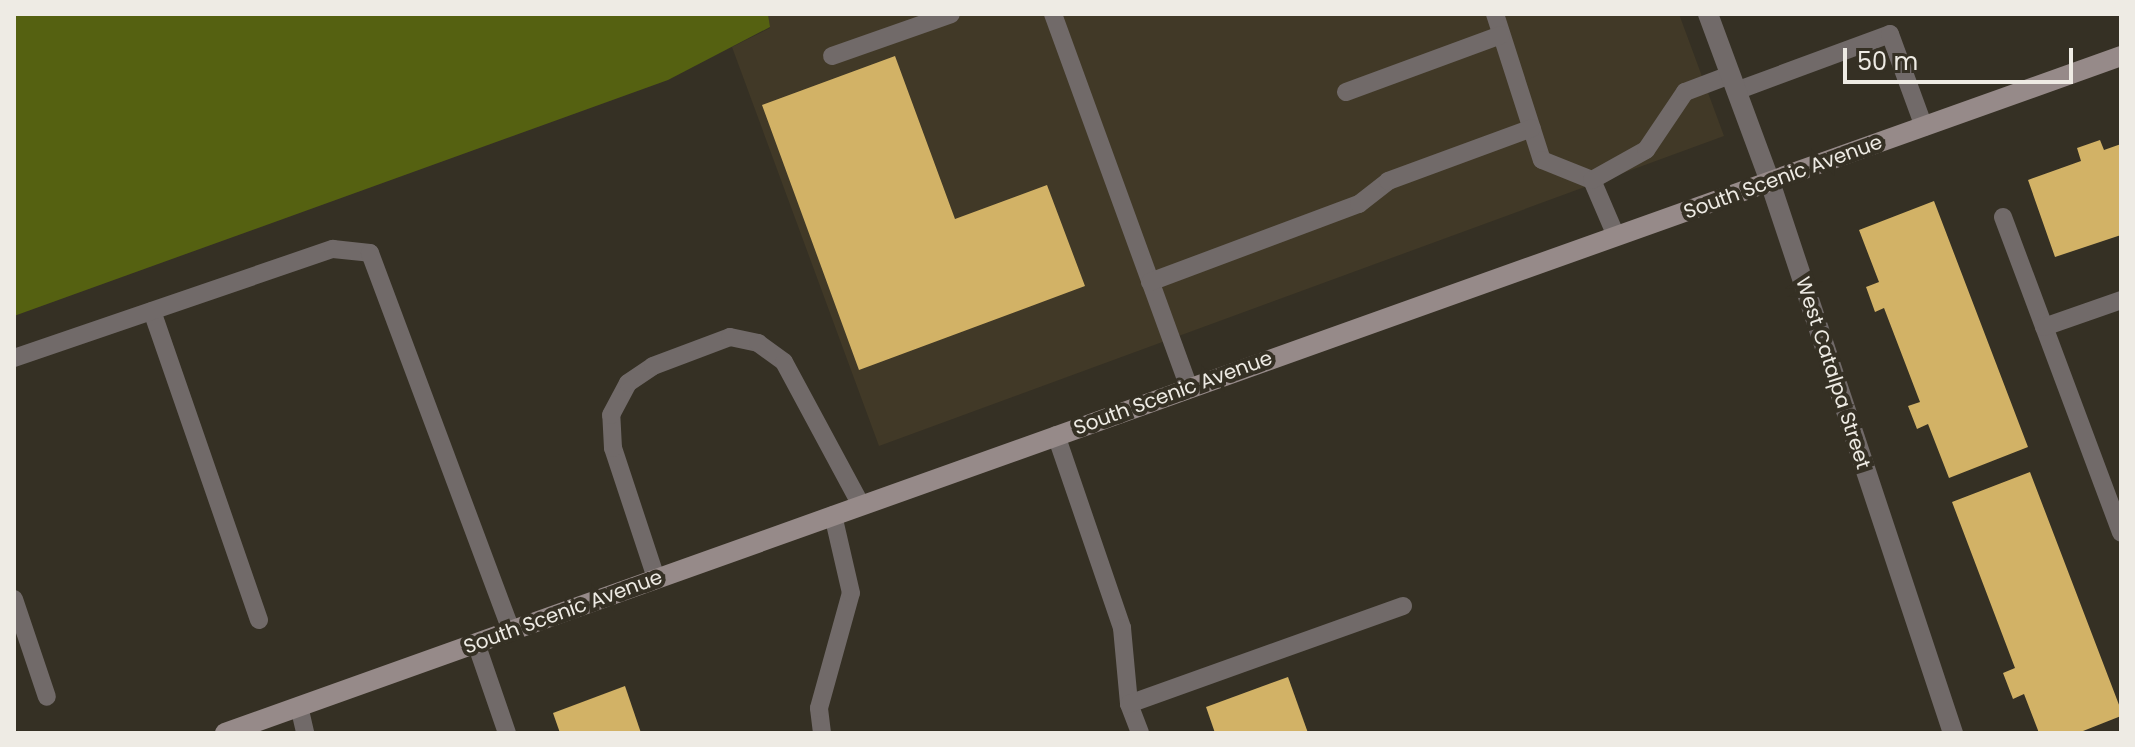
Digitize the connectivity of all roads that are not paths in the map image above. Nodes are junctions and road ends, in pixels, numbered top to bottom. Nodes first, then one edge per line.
1 (951, 14) edge
2 (1053, 14) edge
3 (1495, 14) edge
4 (1708, 14) edge
5 (1501, 35) junction
6 (832, 56) dead end
7 (2121, 56) edge
8 (1733, 83) junction
9 (1346, 92) dead end
10 (1924, 127) junction
11 (1532, 128) junction
12 (1592, 180) junction
13 (1770, 182) junction
14 (2003, 217) dead end
15 (1616, 236) junction
16 (1150, 282) junction
17 (2121, 300) edge
18 (152, 311) junction
19 (2044, 327) junction
20 (14, 358) edge
21 (1189, 388) junction
22 (1056, 435) junction
23 (861, 505) junction
24 (833, 515) junction
25 (2121, 533) edge
26 (656, 578) junction
27 (14, 599) edge
28 (1403, 606) dead end
29 (259, 620) dead end
30 (511, 631) junction
31 (476, 643) junction
32 (47, 697) dead end
33 (1129, 704) junction
34 (299, 706) junction
35 (225, 733) edge
36 (305, 733) edge
37 (507, 733) edge
38 (822, 733) edge
39 (1140, 733) edge
40 (1953, 733) edge

1 - 6 lane
2 - 16 lane
3 - 5 lane
4 - 8 street, West Catalpa Street
5 - 9 lane
5 - 11 lane
7 - 10 main road, South Scenic Avenue
8 - 10 lane
8 - 12 lane
8 - 13 street, West Catalpa Street
10 - 13 main road, South Scenic Avenue
11 - 12 lane
11 - 16 lane
12 - 15 lane
13 - 15 main road, South Scenic Avenue
13 - 40 street, West Catalpa Street
14 - 19 lane
15 - 21 main road, South Scenic Avenue
16 - 21 lane
17 - 19 lane
18 - 20 lane
18 - 29 lane
18 - 30 lane
19 - 25 lane
21 - 22 main road, South Scenic Avenue
22 - 23 main road, South Scenic Avenue
22 - 33 lane
23 - 24 main road, South Scenic Avenue
23 - 26 lane
24 - 26 main road, South Scenic Avenue
24 - 38 lane
26 - 30 main road, South Scenic Avenue
27 - 32 lane
28 - 33 lane
30 - 31 main road, South Scenic Avenue
31 - 34 main road, South Scenic Avenue
31 - 37 lane
33 - 39 lane
34 - 35 main road, South Scenic Avenue
34 - 36 lane

